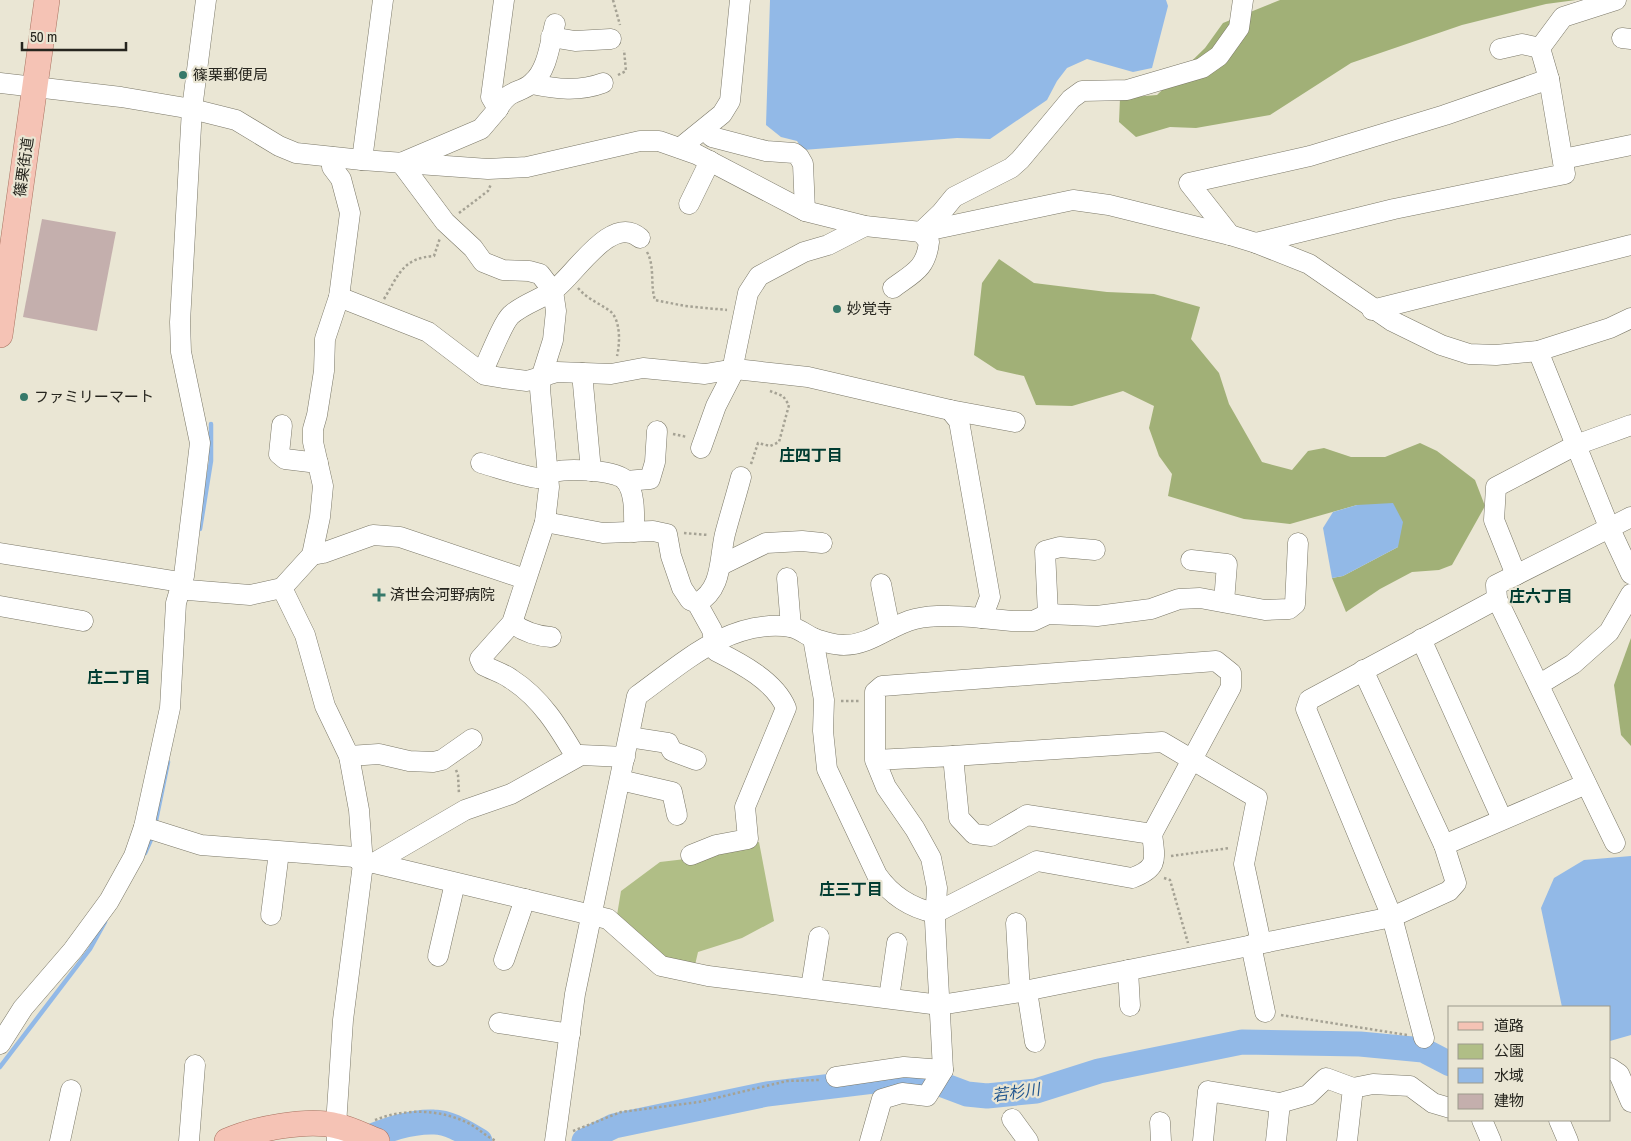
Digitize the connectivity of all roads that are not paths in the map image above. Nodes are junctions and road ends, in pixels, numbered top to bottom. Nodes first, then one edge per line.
1 (47, 0) edge
2 (206, 0) edge
3 (383, 0) edge
4 (504, 0) edge
5 (740, 0) edge
6 (1243, 0) edge
7 (1616, 0) edge
8 (611, 39) dead end
9 (1540, 48) junction
10 (1500, 49) dead end
11 (1549, 79) junction
12 (0, 83) edge
13 (603, 83) dead end
14 (532, 84) junction
15 (35, 88) junction
16 (498, 108) junction
17 (192, 109) junction
18 (705, 130) junction
19 (1631, 145) edge
20 (680, 148) junction
21 (332, 157) junction
22 (1563, 159) junction
23 (362, 160) junction
24 (710, 161) junction
25 (402, 163) junction
26 (688, 204) dead end
27 (805, 211) junction
28 (865, 226) junction
29 (921, 232) junction
30 (1230, 235) junction
31 (640, 238) road end
32 (1256, 242) junction
33 (1631, 245) edge
34 (893, 288) dead end
35 (553, 291) junction
36 (338, 296) junction
37 (1372, 310) junction
38 (1631, 318) edge
39 (0, 334) edge
40 (1538, 351) junction
41 (740, 370) junction
42 (482, 373) junction
43 (582, 373) junction
44 (541, 378) junction
45 (950, 410) junction
46 (1015, 422) dead end
47 (282, 425) dead end
48 (1631, 425) edge
49 (657, 431) road end
50 (702, 444) road end
51 (1576, 445) junction
52 (318, 463) junction
53 (481, 463) dead end
54 (591, 471) junction
55 (549, 475) junction
56 (741, 477) road end
57 (626, 481) junction
58 (1631, 517) edge
59 (545, 522) junction
60 (1609, 527) junction
61 (634, 532) junction
62 (822, 543) dead end
63 (1298, 543) dead end
64 (1096, 550) dead end
65 (0, 553) edge
66 (312, 555) junction
67 (1191, 560) dead end
68 (720, 565) junction
69 (1631, 574) edge
70 (1516, 576) junction
71 (787, 578) dead end
72 (525, 579) junction
73 (881, 584) dead end
74 (181, 585) junction
75 (282, 588) junction
76 (1631, 594) edge
77 (1497, 599) junction
78 (1224, 602) junction
79 (697, 603) junction
80 (0, 606) edge
81 (1048, 614) junction
82 (982, 618) junction
83 (83, 621) dead end
84 (512, 624) junction
85 (791, 627) junction
86 (890, 629) junction
87 (551, 637) dead end
88 (813, 638) junction
89 (1421, 639) junction
90 (714, 642) junction
91 (1363, 670) junction
92 (1540, 684) junction
93 (629, 737) junction
94 (472, 739) dead end
95 (349, 756) junction
96 (953, 756) junction
97 (576, 757) junction
98 (625, 758) junction
99 (1192, 758) junction
100 (696, 760) dead end
101 (875, 760) junction
102 (620, 780) junction
103 (1586, 784) junction
104 (677, 815) dead end
105 (1502, 819) junction
106 (144, 827) junction
107 (1152, 834) junction
108 (1615, 843) dead end
109 (1444, 845) junction
110 (279, 852) junction
111 (691, 856) dead end
112 (368, 863) junction
113 (455, 883) junction
114 (525, 899) junction
115 (935, 913) junction
116 (271, 915) dead end
117 (593, 915) junction
118 (1392, 917) junction
119 (1016, 923) dead end
120 (819, 937) dead end
121 (897, 943) dead end
122 (1256, 944) junction
123 (438, 956) dead end
124 (504, 960) dead end
125 (1128, 970) junction
126 (811, 988) junction
127 (1023, 991) junction
128 (889, 998) junction
129 (940, 1005) junction
130 (1130, 1006) dead end
131 (1265, 1012) road end
132 (499, 1024) dead end
133 (570, 1034) junction
134 (1424, 1038) road end
135 (1035, 1042) dead end
136 (0, 1044) edge
137 (195, 1065) dead end
138 (1611, 1069) edge
139 (943, 1070) junction
140 (836, 1077) road end
141 (1354, 1088) junction
142 (71, 1090) dead end
143 (1631, 1102) edge
144 (1280, 1103) junction
145 (1448, 1107) edge
146 (1012, 1119) dead end
147 (1482, 1121) edge
148 (1559, 1121) edge
149 (341, 1134) edge
150 (555, 1140) edge
151 (60, 1141) edge
152 (189, 1141) edge
153 (227, 1141) edge
154 (377, 1141) edge
155 (870, 1141) edge
156 (1028, 1141) edge
157 (1204, 1141) edge
158 (1276, 1141) edge
159 (1347, 1141) edge
160 (1491, 1141) edge
161 (1568, 1141) edge

1 - 15 main road, 篠栗街道
2 - 17 street
3 - 23 street
4 - 16 street
5 - 18 street
6 - 29 street
7 - 9 street
8 - 14 street
9 - 10 street
9 - 11 street
11 - 22 street
11 - 30 street
12 - 15 street
13 - 14 street
14 - 16 street
15 - 17 street
15 - 39 main road, 篠栗街道
16 - 25 street
17 - 21 street
17 - 74 street
18 - 20 street
18 - 27 street
19 - 22 street
20 - 24 street
20 - 25 street
21 - 23 street
21 - 36 street
22 - 32 street
23 - 25 street
24 - 26 street
24 - 27 street
25 - 35 street
27 - 28 street
28 - 29 street
28 - 41 street
29 - 30 street
29 - 34 street
30 - 32 street
31 - 35 street
32 - 37 street
33 - 37 street
35 - 42 street
35 - 44 street
36 - 42 street
36 - 52 street
37 - 40 street
38 - 40 street
40 - 51 street
41 - 43 street
41 - 45 street
41 - 50 street
42 - 44 street
43 - 44 street
43 - 54 street
44 - 55 street
45 - 46 street
45 - 82 street
47 - 52 street
48 - 51 street
49 - 57 street
51 - 60 street
51 - 70 street
52 - 66 street
53 - 55 street
54 - 55 street
54 - 57 street
55 - 59 street
56 - 68 street
57 - 61 street
58 - 60 street
59 - 61 street
59 - 72 street
60 - 69 street
60 - 70 street
61 - 79 street
62 - 68 street
63 - 78 street
64 - 81 street
65 - 74 street
66 - 72 street
66 - 75 street
67 - 78 street
68 - 79 street
70 - 77 street
71 - 85 street
72 - 84 street
73 - 86 street
74 - 75 street
74 - 106 street
75 - 95 street
76 - 92 street
77 - 89 street
77 - 92 street
78 - 81 street
79 - 90 street
80 - 83 street
81 - 82 street
82 - 86 street
84 - 87 street
84 - 97 street
85 - 88 street
85 - 90 street
86 - 88 street
88 - 115 street
89 - 91 street
89 - 105 street
90 - 93 street
90 - 111 street
91 - 109 street
91 - 118 street
92 - 103 street
93 - 98 street
93 - 100 street
94 - 95 street
95 - 112 street
96 - 99 street
96 - 101 street
96 - 107 street
97 - 98 street
97 - 112 street
98 - 102 street
99 - 101 street
99 - 107 street
99 - 122 street
101 - 115 street
102 - 104 street
102 - 117 street
103 - 105 street
103 - 108 street
105 - 109 street
106 - 110 street
106 - 136 street
107 - 115 street
109 - 118 street
110 - 112 street
110 - 116 street
112 - 113 street
112 - 149 street
113 - 114 street
113 - 123 street
114 - 117 street
114 - 124 street
115 - 129 street
117 - 126 street
117 - 133 street
118 - 122 street
118 - 134 street
119 - 127 street
120 - 126 street
121 - 128 street
122 - 125 street
122 - 131 street
125 - 127 street
125 - 130 street
126 - 128 street
127 - 129 street
127 - 135 street
128 - 129 street
129 - 139 street
132 - 133 street
133 - 150 street
137 - 152 street
138 - 143 street
139 - 140 street
139 - 155 street
141 - 144 street
141 - 145 street
141 - 159 street
142 - 151 street
144 - 157 street
144 - 158 street
146 - 156 street
147 - 160 street
148 - 161 street
149 - 153 main road
149 - 154 main road

